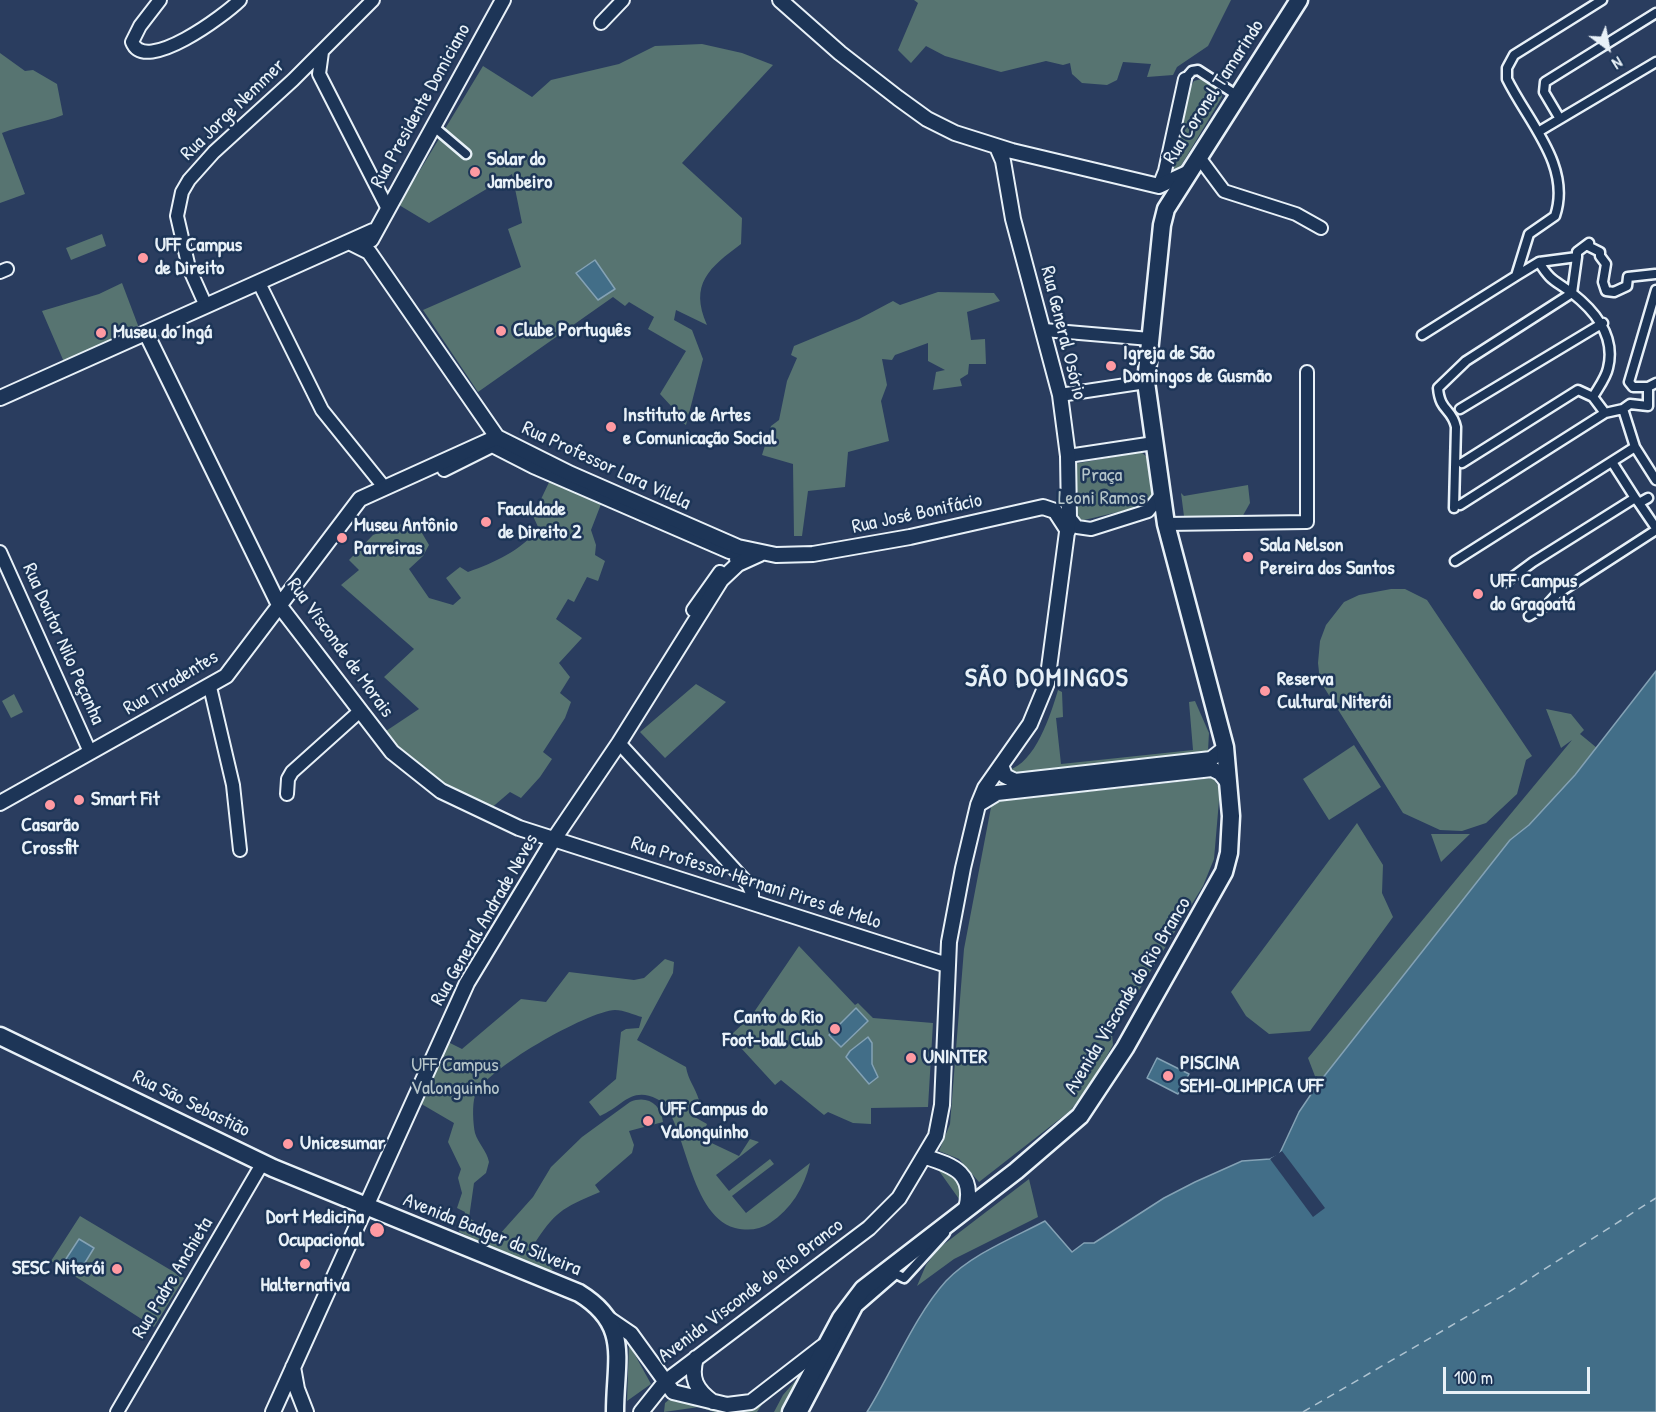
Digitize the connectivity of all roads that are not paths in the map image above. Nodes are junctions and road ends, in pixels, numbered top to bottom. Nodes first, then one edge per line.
1 (160, 0) edge
2 (240, 0) edge
3 (373, 0) edge
4 (503, 0) edge
5 (623, 0) edge
6 (780, 0) edge
7 (1299, 0) edge
8 (1602, 0) edge
9 (1656, 13) edge
10 (601, 23) dead end
11 (322, 50) junction
12 (1656, 62) edge
13 (318, 74) junction
14 (1185, 79) joint
15 (293, 80) junction
16 (1238, 96) junction
17 (1560, 119) junction
18 (433, 126) junction
19 (1538, 132) junction
20 (1004, 153) junction
21 (466, 154) dead end
22 (1198, 156) junction
23 (1187, 173) junction
24 (1159, 186) junction
25 (387, 207) junction
26 (1166, 208) junction
27 (1321, 228) dead end
28 (373, 231) junction
29 (349, 243) junction
30 (369, 252) junction
31 (1577, 256) junction
32 (1539, 262) junction
33 (1655, 274) edge
34 (1516, 276) junction
35 (259, 283) junction
36 (1656, 290) edge
37 (1572, 293) junction
38 (206, 306) junction
39 (1603, 322) junction
40 (1044, 330) junction
41 (146, 333) junction
42 (1422, 335) dead end
43 (1150, 339) junction
44 (1307, 372) dead end
45 (1146, 382) junction
46 (1652, 385) edge
47 (1060, 395) junction
48 (1593, 397) junction
49 (0, 398) edge
50 (1460, 409) dead end
51 (1623, 409) junction
52 (1605, 413) junction
53 (497, 437) junction
54 (1154, 443) junction
55 (1635, 447) junction
56 (1068, 456) junction
57 (1612, 462) junction
58 (1462, 463) dead end
59 (444, 470) dead end
60 (1656, 480) edge
61 (384, 487) junction
62 (1161, 495) junction
63 (1648, 498) dead end
64 (1637, 500) junction
65 (1068, 524) junction
66 (1166, 525) junction
67 (1656, 529) edge
68 (0, 552) edge
69 (760, 554) junction
70 (1455, 561) dead end
71 (1506, 582) dead end
72 (279, 605) junction
73 (693, 610) dead end
74 (1529, 616) dead end
75 (210, 687) junction
76 (360, 711) junction
77 (619, 743) junction
78 (1225, 748) junction
79 (90, 752) junction
80 (1000, 765) junction
81 (1229, 784) junction
82 (287, 794) dead end
83 (0, 803) edge
84 (978, 805) junction
85 (554, 839) junction
86 (240, 850) dead end
87 (752, 902) junction
88 (947, 965) junction
89 (0, 1036) edge
90 (926, 1157) junction
91 (262, 1164) junction
92 (365, 1206) junction
93 (964, 1211) junction
94 (609, 1319) junction
95 (827, 1342) junction
96 (696, 1358) junction
97 (293, 1367) junction
98 (665, 1382) junction
99 (713, 1403) junction
100 (276, 1407) edge
101 (304, 1408) edge
102 (122, 1411) edge
103 (615, 1412) edge
104 (640, 1412) edge
105 (790, 1412) edge
106 (803, 1412) edge

1 - 2 street
3 - 11 street, Rua Jorge Nemmer
4 - 18 street, Rua Presidente Domiciano
5 - 10 street
6 - 20 street
7 - 16 main road, Rua Coronel Tamarindo
8 - 19 street
9 - 17 street
11 - 13 street
11 - 15 street, Rua Jorge Nemmer
12 - 17 street
13 - 15 street
13 - 25 street
14 - 16 street
14 - 24 street
15 - 38 street, Rua Jorge Nemmer
16 - 22 main road, Rua Coronel Tamarindo
17 - 19 street
18 - 21 street
18 - 25 street, Rua Presidente Domiciano
19 - 34 street
20 - 24 street
20 - 40 street, Rua General Osório
22 - 23 main road, Rua Coronel Tamarindo
22 - 27 street
23 - 24 street
23 - 26 main road, Rua Coronel Tamarindo
24 - 26 street
25 - 28 street, Rua Presidente Domiciano
26 - 43 main road
28 - 29 street
28 - 30 street, Rua Presidente Domiciano
29 - 30 street
29 - 35 street
30 - 53 street, Rua Professor Lara Vilela
31 - 32 street
31 - 33 street
31 - 37 street
32 - 34 street
32 - 37 street
34 - 42 street
35 - 38 street
35 - 61 street
36 - 46 street
37 - 39 street
37 - 52 street
38 - 41 street
39 - 48 street
39 - 50 street
40 - 43 street
40 - 47 street, Rua General Osório
41 - 49 street
41 - 72 street, Rua Visconde de Morais
43 - 45 main road
44 - 66 street
45 - 47 street
45 - 54 main road
46 - 51 street
47 - 56 street, Rua General Osório
48 - 52 street
48 - 58 street
51 - 52 street
51 - 55 street
53 - 61 street, Rua Tiradentes
53 - 69 street, Rua Professor Lara Vilela
54 - 56 street
54 - 62 main road
55 - 57 street
55 - 60 street
56 - 65 street, Rua General Osório
57 - 64 street
57 - 70 street
59 - 73 street
61 - 72 street, Rua Tiradentes
62 - 65 street
62 - 66 main road
63 - 64 street
64 - 67 street
64 - 71 street
65 - 69 street, Rua José Bonifácio
65 - 80 street, Rua General Osório
66 - 78 main road, Avenida Visconde do Rio Branco
67 - 74 street
68 - 79 street, Rua Doutor Nilo Peçanha
69 - 77 street, Rua General Andrade Neves
72 - 75 street, Rua Tiradentes
72 - 76 street, Rua Visconde de Morais
75 - 79 street, Rua Tiradentes
75 - 86 street
76 - 82 street
76 - 85 street, Rua Visconde de Morais
77 - 85 street, Rua General Andrade Neves
77 - 87 street
78 - 80 street
78 - 81 main road, Avenida Visconde do Rio Branco
79 - 83 street, Rua Tiradentes
80 - 84 street, Avenida Visconde do Rio Branco
81 - 84 street
81 - 93 main road, Avenida Visconde do Rio Branco
84 - 88 street, Avenida Visconde do Rio Branco
85 - 87 street, Rua Professor Hernani Pires de Melo
85 - 92 street, Rua General Andrade Neves
87 - 88 street, Rua Professor Hernani Pires de Melo
88 - 90 street, Avenida Visconde do Rio Branco
89 - 91 main road, Rua São Sebastião
90 - 93 street
90 - 96 street, Avenida Visconde do Rio Branco
91 - 92 main road, Rua São Sebastião
91 - 102 street, Rua Padre Anchieta
92 - 94 main road, Avenida Badger da Silveira
92 - 97 street, Rua General Andrade Neves
93 - 95 main road, Avenida Visconde do Rio Branco
93 - 106 street
94 - 98 street, Avenida Visconde do Rio Branco
94 - 103 main road
95 - 99 street, Avenida Visconde do Rio Branco
95 - 105 main road, Avenida Visconde do Rio Branco
96 - 98 street, Avenida Visconde do Rio Branco
96 - 99 street
97 - 100 street, Rua General Andrade Neves
97 - 101 street
98 - 99 street, Avenida Visconde do Rio Branco
98 - 104 street, Avenida Visconde do Rio Branco
100 - 101 street

